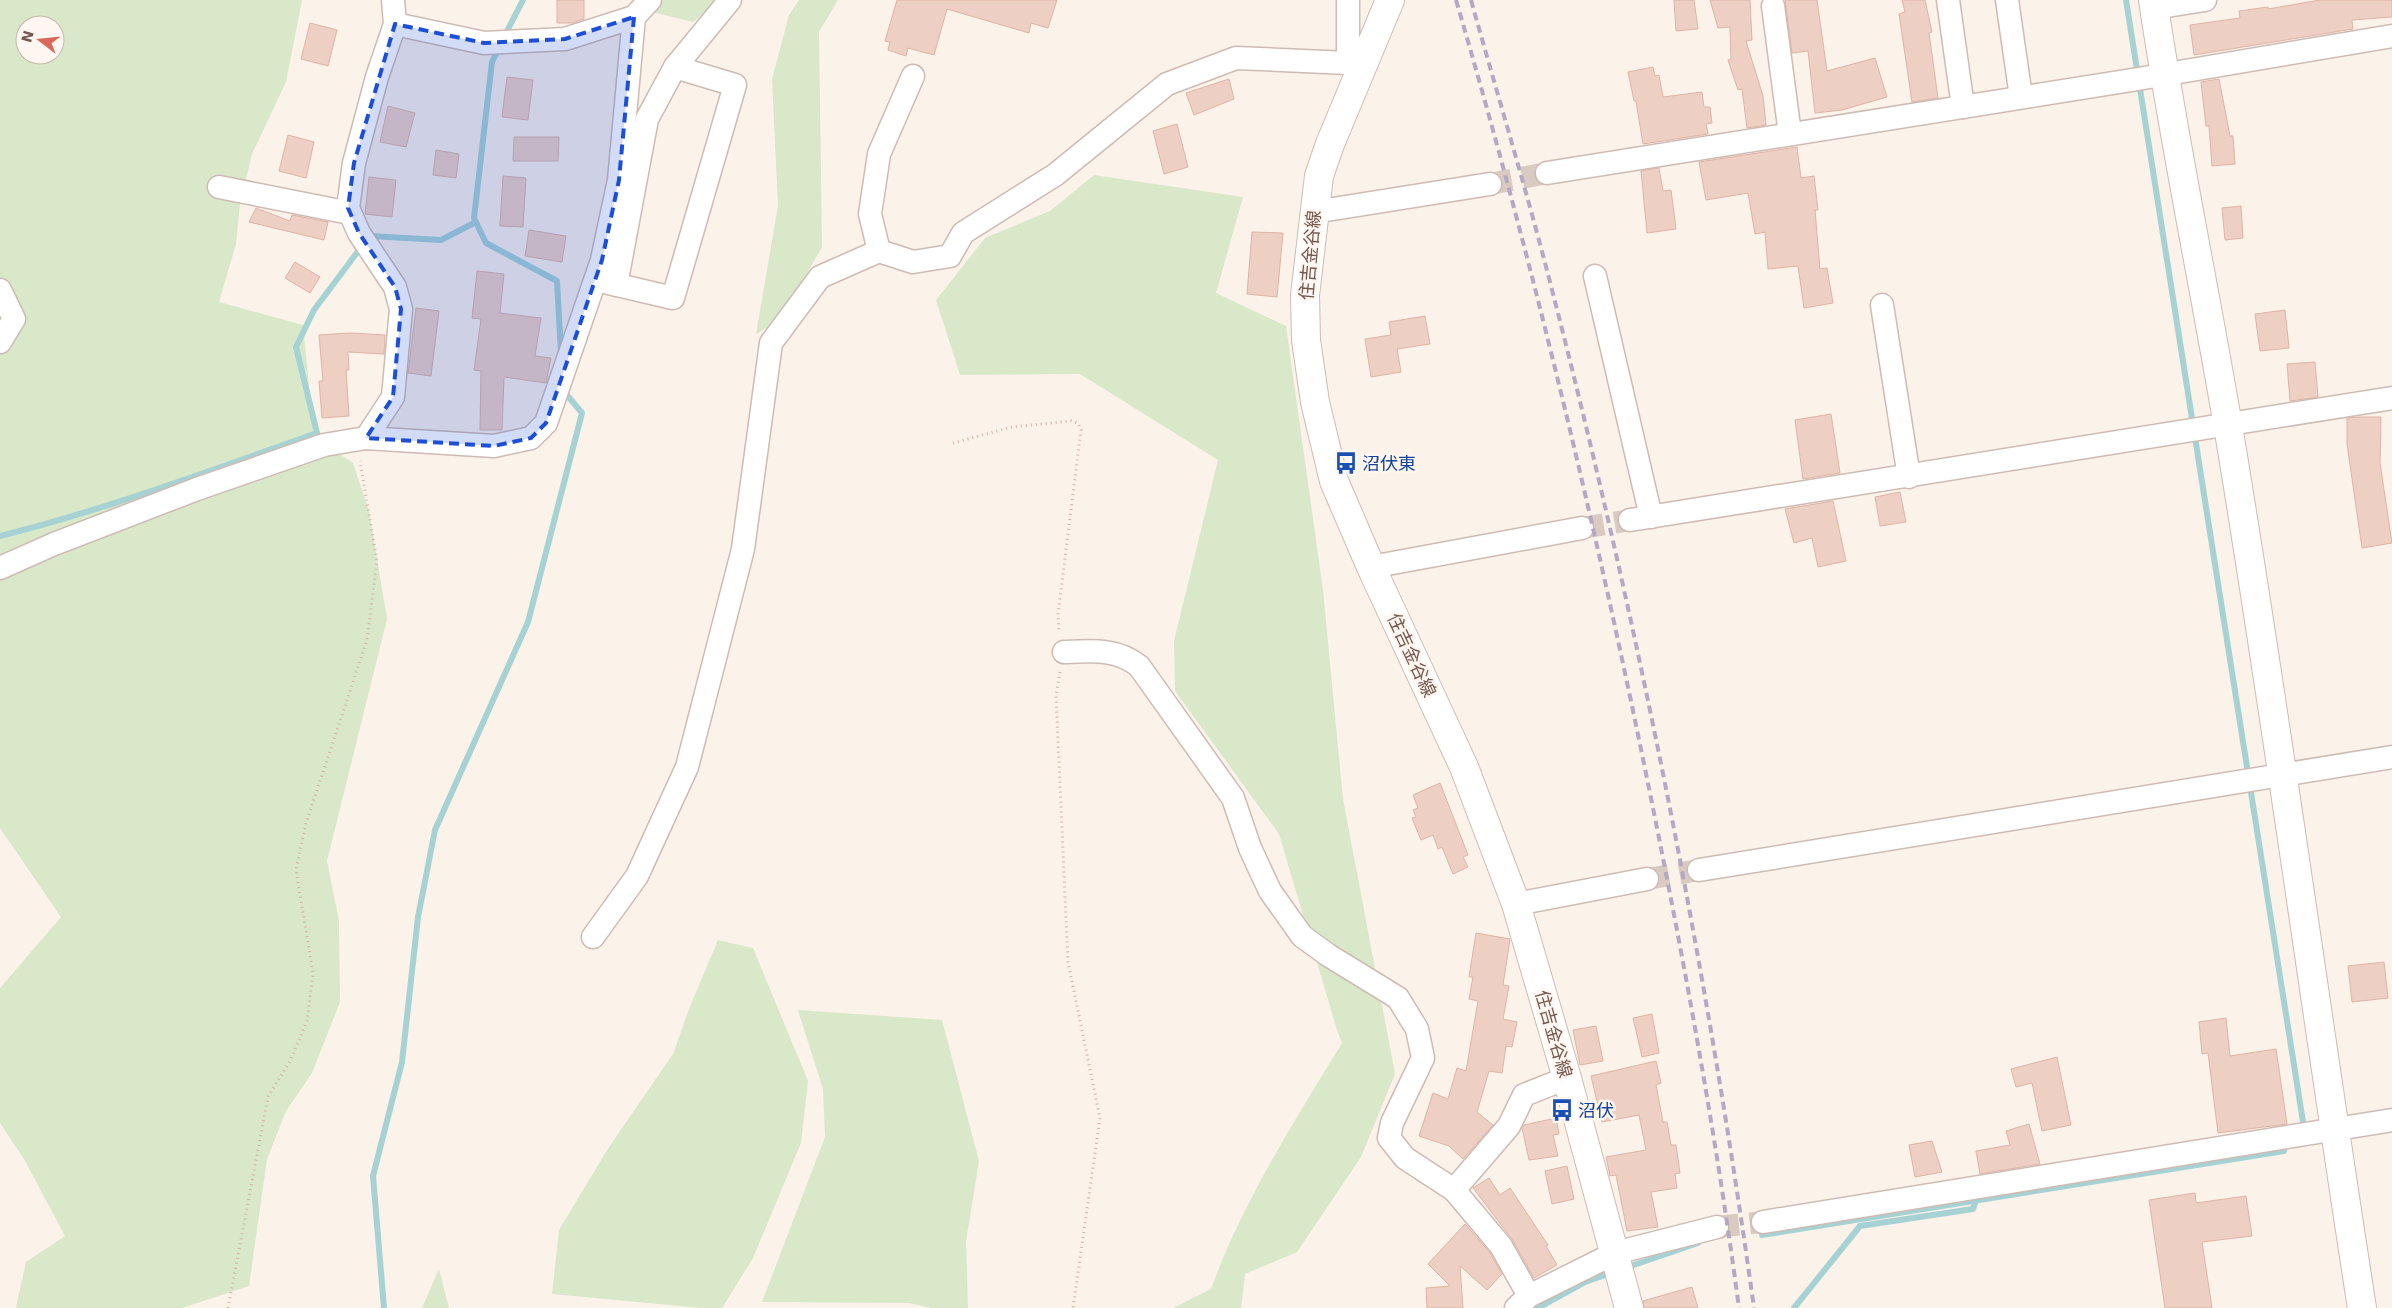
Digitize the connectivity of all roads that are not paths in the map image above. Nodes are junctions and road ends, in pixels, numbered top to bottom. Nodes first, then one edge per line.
1 (393, 0) edge
2 (650, 0) edge
3 (730, 0) edge
4 (1348, 0) edge
5 (1390, 0) edge
6 (1948, 0) edge
7 (2007, 0) edge
8 (2205, 0) edge
9 (2154, 4) edge
10 (1773, 6) dead end
11 (634, 17) junction
12 (395, 24) junction
13 (2392, 36) edge
14 (1354, 65) junction
15 (675, 67) junction
16 (913, 76) dead end
17 (2148, 77) junction
18 (2020, 97) junction
19 (1963, 107) junction
20 (1790, 134) junction
21 (1548, 173) tunnel mouth
22 (1490, 184) tunnel mouth
23 (219, 187) dead end
24 (1314, 212) junction
25 (355, 223) junction
26 (880, 252) junction
27 (1595, 276) dead end
28 (606, 283) junction
29 (0, 290) edge
30 (1882, 305) dead end
31 (0, 342) edge
32 (2392, 398) edge
33 (2207, 428) junction
34 (366, 438) junction
35 (1909, 477) junction
36 (1582, 528) tunnel mouth
37 (1371, 567) junction
38 (0, 568) edge
39 (1064, 652) road end
40 (2392, 757) edge
41 (2283, 774) junction
42 (1699, 870) tunnel mouth
43 (1647, 879) tunnel mouth
44 (1516, 904) junction
45 (593, 937) dead end
46 (1567, 1078) junction
47 (2392, 1120) edge
48 (2334, 1129) junction
49 (1454, 1190) junction
50 (1763, 1222) tunnel mouth
51 (1717, 1227) tunnel mouth
52 (1615, 1253) junction
53 (1522, 1302) edge
54 (1629, 1308) edge
55 (2362, 1308) edge

1 - 12 street
2 - 11 street
3 - 15 street
4 - 14 street
5 - 14 main road, 住吉金谷線
6 - 19 street
7 - 18 street
8 - 9 street
9 - 17 main road
10 - 20 street
11 - 12 street
11 - 28 street
12 - 25 street
13 - 17 street
14 - 24 main road, 住吉金谷線
14 - 26 street
15 - 28 street
15 - 28 street
16 - 26 street
17 - 18 street
17 - 33 main road
18 - 19 street
19 - 20 street
20 - 21 street
22 - 24 street
23 - 25 street
24 - 37 main road, 住吉金谷線
25 - 34 street
26 - 45 street
27 - 35 street
28 - 34 street
29 - 31 street
30 - 35 street
32 - 33 street
33 - 35 street
33 - 41 main road
34 - 38 street
36 - 37 street
37 - 44 main road, 住吉金谷線
39 - 49 street
40 - 41 street
41 - 42 street
41 - 48 main road
43 - 44 street
44 - 46 main road, 住吉金谷線
46 - 49 street
46 - 52 main road, 住吉金谷線
47 - 48 street
48 - 50 street
48 - 55 main road
49 - 53 street
51 - 52 street
52 - 53 street
52 - 54 main road, 住吉金谷線

